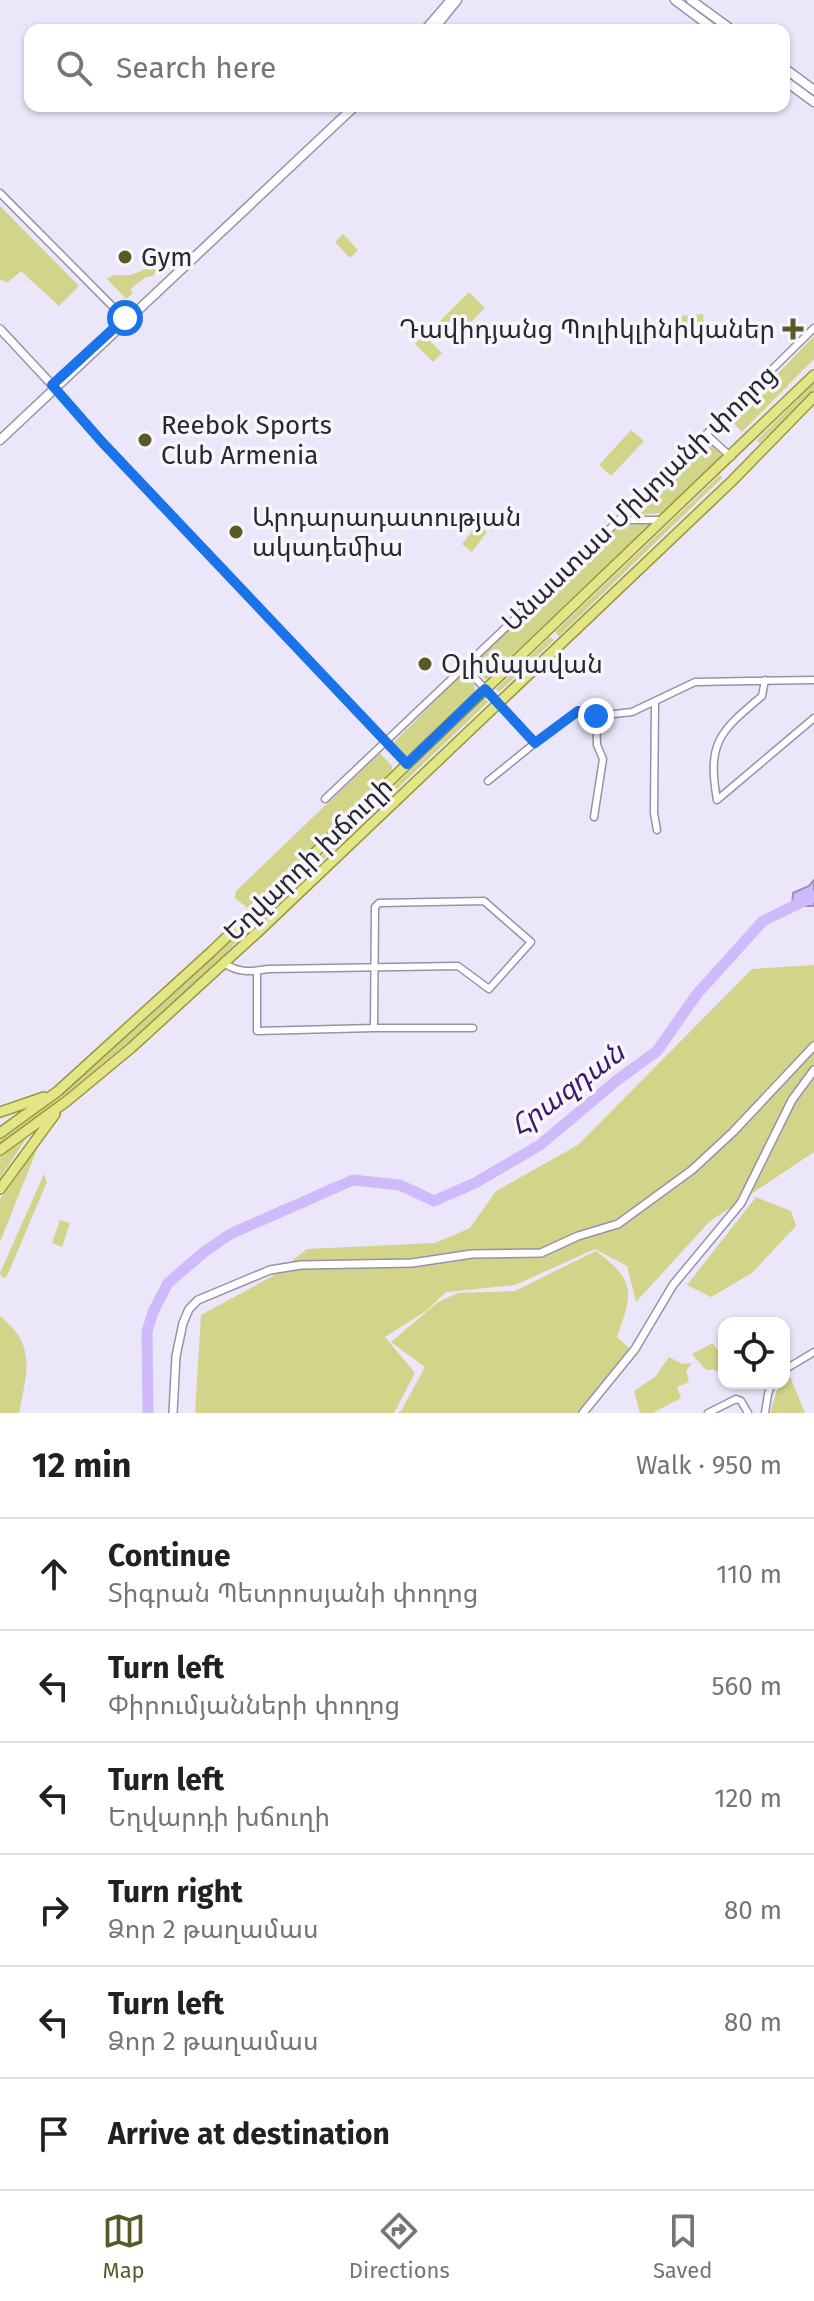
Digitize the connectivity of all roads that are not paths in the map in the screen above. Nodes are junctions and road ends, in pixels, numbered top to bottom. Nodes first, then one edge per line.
1 (451, 0) edge
2 (457, 0) edge
3 (675, 0) edge
4 (691, 0) edge
5 (430, 24) edge
6 (438, 24) edge
7 (707, 24) edge
8 (724, 24) edge
9 (790, 72) edge
10 (790, 84) edge
11 (814, 90) edge
12 (814, 102) edge
13 (340, 112) edge
14 (349, 112) edge
15 (0, 193) edge
16 (126, 320) junction
17 (814, 328) edge
18 (0, 329) edge
19 (814, 375) edge
20 (53, 387) junction
21 (814, 397) edge
22 (707, 435) junction
23 (0, 438) edge
24 (748, 441) junction
25 (760, 453) junction
26 (731, 457) junction
27 (619, 520) junction
28 (664, 520) junction
29 (464, 666) junction
30 (765, 680) junction
31 (814, 680) edge
32 (485, 689) junction
33 (655, 701) junction
34 (498, 703) junction
35 (596, 716) junction
36 (814, 718) edge
37 (385, 742) junction
38 (535, 743) junction
39 (407, 764) junction
40 (488, 781) dead end
41 (325, 799) dead end
42 (594, 817) dead end
43 (657, 830) dead end
44 (248, 917) junction
45 (259, 931) junction
46 (224, 963) junction
47 (375, 967) junction
48 (257, 971) junction
49 (374, 1028) junction
50 (473, 1028) dead end
51 (814, 1046) edge
52 (814, 1070) edge
53 (58, 1091) junction
54 (67, 1101) junction
55 (0, 1112) edge
56 (0, 1133) edge
57 (0, 1150) edge
58 (0, 1189) edge
59 (814, 1352) edge
60 (790, 1366) edge
61 (770, 1389) edge
62 (173, 1413) edge
63 (583, 1413) edge
64 (708, 1413) edge
65 (748, 1413) edge
66 (765, 1413) edge

1 - 5 main road
2 - 6 main road
3 - 7 main road
4 - 8 main road
9 - 11 main road
10 - 12 main road
13 - 16 main road
14 - 16 main road
15 - 16 street
16 - 20 main road
17 - 22 street, Անաստաս Միկոյանի փողոց
18 - 20 street
19 - 24 main road, Եղվարդի խճուղի
20 - 23 main road
20 - 37 street
21 - 25 main road, Եղվարդի խճուղի
22 - 26 street
22 - 27 street, Անաստաս Միկոյանի փողոց
24 - 25 main road
24 - 26 main road, Եղվարդի խճուղի
25 - 34 main road, Եղվարդի խճուղի
26 - 28 main road, Եղվարդի խճուղի
27 - 28 street
27 - 29 street, Անաստաս Միկոյանի փողոց
28 - 32 main road, Եղվարդի խճուղի
29 - 32 street
29 - 37 street, Անաստաս Միկոյանի փողոց
30 - 31 street
30 - 33 street
30 - 36 street
32 - 34 street
32 - 39 main road, Եղվարդի խճուղի
33 - 35 street
33 - 43 street
34 - 38 street
34 - 45 main road, Եղվարդի խճուղի
35 - 38 street
35 - 42 street
37 - 39 street
37 - 41 street, Անաստաս Միկոյանի փողոց
38 - 40 street
39 - 44 main road, Եղվարդի խճուղի
44 - 45 main road
44 - 53 main road, Եղվարդի խճուղի
45 - 46 main road, Եղվարդի խճուղի
46 - 48 street
46 - 54 main road, Եղվարդի խճուղի
47 - 47 street
47 - 48 street
47 - 49 street
48 - 49 street
49 - 50 street
51 - 62 street
52 - 63 street
53 - 55 main road
53 - 56 main road, Եղվարդի խճուղի
54 - 57 main road, Եղվարդի խճուղի
54 - 58 main road
59 - 60 street
61 - 66 street
64 - 65 street

